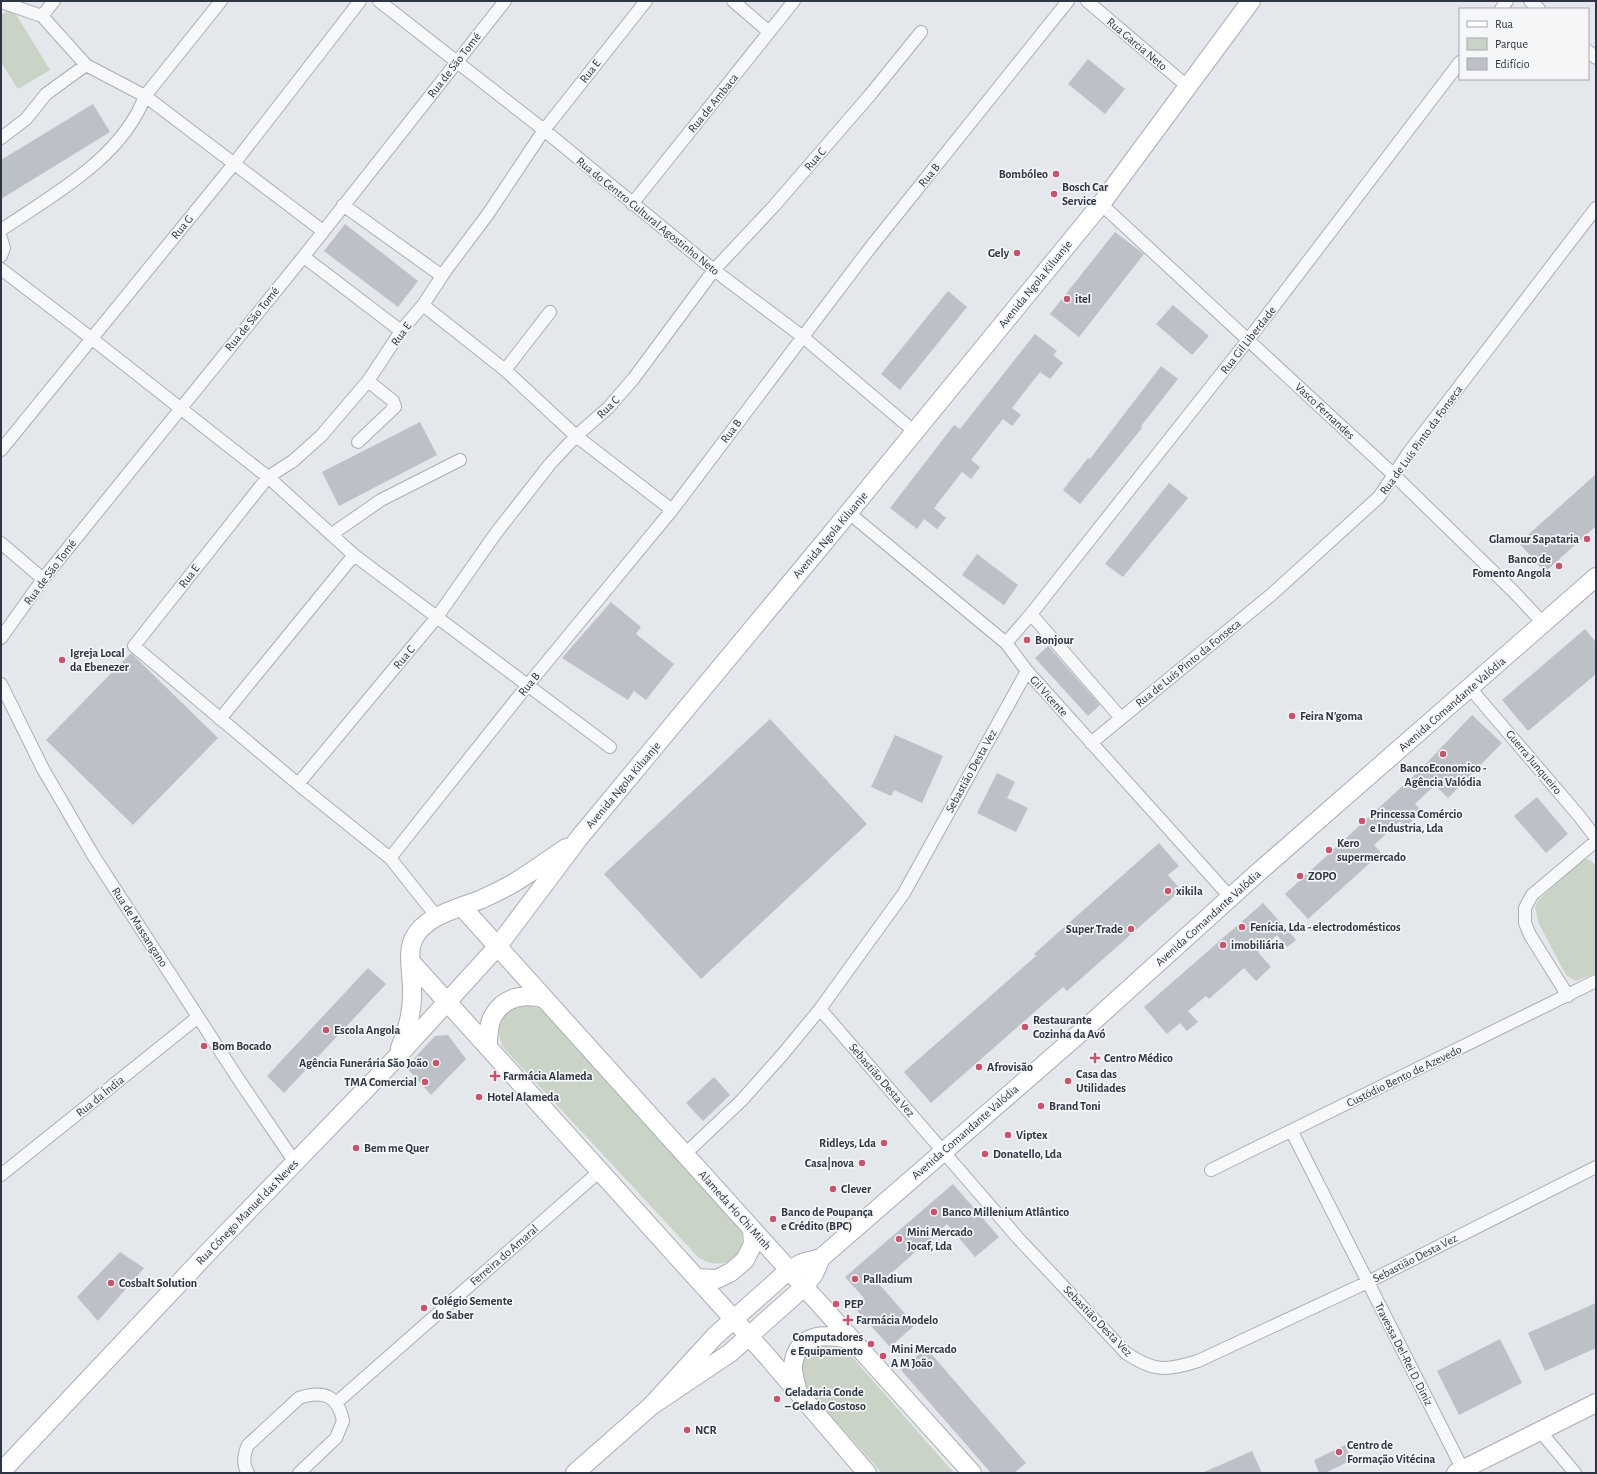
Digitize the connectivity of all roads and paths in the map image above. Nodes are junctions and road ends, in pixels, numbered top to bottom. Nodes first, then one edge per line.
1 (54, 1) edge
2 (221, 1) edge
3 (360, 1) edge
4 (379, 1) edge
5 (505, 1) edge
6 (646, 1) edge
7 (733, 1) edge
8 (794, 1) edge
9 (1068, 1) edge
10 (1087, 1) edge
11 (1251, 1) edge
12 (1530, 1) edge
13 (1, 2) edge
14 (1538, 8) edge
15 (42, 16) junction
16 (769, 32) junction
17 (921, 32) dead end
18 (457, 61) junction
19 (1459, 63) edge
20 (86, 66) junction
21 (1187, 86) junction
22 (145, 96) junction
23 (544, 130) junction
24 (1, 138) edge
25 (233, 165) junction
26 (632, 204) junction
27 (1101, 204) junction
28 (343, 205) junction
29 (1596, 208) edge
30 (1, 230) edge
31 (323, 231) junction
32 (1, 238) edge
33 (1, 256) edge
34 (304, 256) junction
35 (1, 269) edge
36 (714, 270) junction
37 (442, 276) junction
38 (423, 305) junction
39 (550, 312) dead end
40 (401, 331) junction
41 (802, 337) junction
42 (91, 338) junction
43 (1248, 340) junction
44 (505, 370) junction
45 (368, 381) junction
46 (180, 408) junction
47 (915, 432) junction
48 (576, 436) junction
49 (358, 442) dead end
50 (1, 450) edge
51 (460, 460) dead end
52 (1394, 475) junction
53 (268, 477) junction
54 (672, 510) junction
55 (849, 513) junction
56 (332, 534) junction
57 (1, 543) edge
58 (354, 555) junction
59 (1596, 577) edge
60 (43, 579) junction
61 (1031, 614) junction
62 (437, 617) junction
63 (1544, 624) junction
64 (1, 638) edge
65 (1006, 643) junction
66 (1027, 671) junction
67 (1, 684) edge
68 (527, 686) junction
69 (1470, 688) junction
70 (1121, 718) junction
71 (220, 719) junction
72 (1091, 743) junction
73 (610, 747) dead end
74 (298, 784) junction
75 (579, 838) junction
76 (1596, 840) edge
77 (390, 858) junction
78 (1230, 898) junction
79 (462, 907) junction
80 (437, 917) junction
81 (498, 946) junction
82 (410, 962) junction
83 (1596, 981) edge
84 (1568, 996) junction
85 (546, 999) junction
86 (446, 1002) junction
87 (820, 1009) junction
88 (198, 1017) junction
89 (488, 1047) junction
90 (395, 1058) junction
91 (1292, 1132) junction
92 (942, 1152) junction
93 (685, 1154) junction
94 (294, 1161) junction
95 (1596, 1167) edge
96 (601, 1170) junction
97 (1211, 1170) dead end
98 (1, 1174) edge
99 (752, 1229) junction
100 (820, 1258) junction
101 (790, 1270) junction
102 (697, 1278) junction
103 (1368, 1282) junction
104 (804, 1287) junction
105 (734, 1319) junction
106 (750, 1336) junction
107 (852, 1340) junction
108 (797, 1390) junction
109 (336, 1402) junction
110 (1596, 1403) edge
111 (651, 1406) junction
112 (1540, 1431) junction
113 (314, 1469) edge
114 (1460, 1471) edge
115 (1, 1472) edge
116 (248, 1473) edge
117 (299, 1473) edge
118 (575, 1473) edge
119 (867, 1473) edge
120 (972, 1473) edge
121 (1575, 1473) edge

1 - 15 street
2 - 22 street
3 - 25 street, Rua G
4 - 18 street, Rua do Centro Cultural Agostinho Neto
5 - 18 street, Rua de São Tomé
6 - 23 street, Rua E
7 - 16 street
8 - 16 street, Rua de Ambaca
9 - 41 street, Rua B
10 - 21 street, Rua Garcia Neto
11 - 21 main road, Avenida Ngola Kiluanje
12 - 14 street
13 - 15 street
15 - 20 street
16 - 26 street, Rua de Ambaca
17 - 36 street, Rua C
18 - 23 street, Rua do Centro Cultural Agostinho Neto
18 - 28 street, Rua de São Tomé
19 - 43 street, Rua Gil Liberdade
20 - 22 street
20 - 24 street
21 - 27 main road, Avenida Ngola Kiluanje
22 - 25 street
22 - 30 street
23 - 26 street, Rua do Centro Cultural Agostinho Neto
23 - 37 street, Rua E
25 - 31 street
25 - 42 street, Rua G
26 - 36 street, Rua do Centro Cultural Agostinho Neto
27 - 43 street, Vasco Fernandes
27 - 47 main road, Avenida Ngola Kiluanje
28 - 31 street, Rua de São Tomé
28 - 37 street
29 - 52 street, Rua de Luís Pinto da Fonseca
31 - 34 street, Rua de São Tomé
32 - 33 street
34 - 40 street
34 - 46 street, Rua de São Tomé
35 - 42 street
36 - 41 street, Rua do Centro Cultural Agostinho Neto
36 - 48 street, Rua C
37 - 38 street, Rua E
38 - 40 street, Rua E
38 - 44 street
39 - 44 street
40 - 45 street, Rua E
41 - 47 street, Rua do Centro Cultural Agostinho Neto
41 - 54 street, Rua B
42 - 46 street
42 - 50 street, Rua G
43 - 52 street, Vasco Fernandes
43 - 61 street, Rua Gil Liberdade
44 - 48 street
45 - 49 street
45 - 53 street, Rua E
46 - 53 street
46 - 60 street, Rua de São Tomé
47 - 55 main road, Avenida Ngola Kiluanje
48 - 54 street
48 - 62 street, Rua C
51 - 56 street
52 - 63 street, Vasco Fernandes
52 - 70 street, Rua de Luís Pinto da Fonseca
53 - 56 street
53 - 71 street, Rua E
54 - 68 street, Rua B
55 - 65 street, Gil Vicente
55 - 75 main road, Avenida Ngola Kiluanje
56 - 58 street
57 - 60 street
58 - 62 street
58 - 71 street
59 - 63 main road, Avenida Comandante Valódia
60 - 64 street, Rua de São Tomé
61 - 65 street, Rua Gil Liberdade
61 - 70 street
62 - 68 street
62 - 74 street, Rua C
63 - 69 main road, Avenida Comandante Valódia
65 - 66 street, Gil Vicente
66 - 72 street, Gil Vicente
66 - 87 street, Sebastião Desta Vez
67 - 88 street, Rua de Massangano
68 - 73 street
68 - 77 street, Rua B
69 - 76 street, Guerra Junqueiro
69 - 78 main road, Avenida Comandante Valódia
70 - 72 street, Rua de Luís Pinto da Fonseca
71 - 74 street
72 - 78 street, Gil Vicente
74 - 77 street
75 - 79 main road
75 - 81 main road, Avenida Ngola Kiluanje
76 - 84 street
77 - 80 street
78 - 92 main road, Avenida Comandante Valódia
79 - 80 main road
79 - 81 main road, Alameda Ho Chi Minh
80 - 82 main road
81 - 85 main road, Alameda Ho Chi Minh
81 - 86 main road, Avenida Ngola Kiluanje
82 - 86 main road
82 - 90 main road
83 - 84 street, Custódio Bento de Azevedo
84 - 91 street, Custódio Bento de Azevedo
85 - 89 main road
85 - 93 main road, Alameda Ho Chi Minh
86 - 89 main road
86 - 90 main road, Avenida Ngola Kiluanje
87 - 92 street, Sebastião Desta Vez
87 - 93 street, Sebastião Desta Vez
88 - 94 street, Rua de Massangano
88 - 98 street, Rua da Índia
89 - 96 main road
90 - 94 main road, Rua Cónego Manuel das Neves
91 - 97 street, Custódio Bento de Azevedo
91 - 103 street, Travessa Del-Rei D. Diniz
92 - 100 main road, Avenida Comandante Valódia
92 - 103 street, Sebastião Desta Vez
93 - 99 main road, Alameda Ho Chi Minh
94 - 115 main road, Rua Cónego Manuel das Neves
95 - 103 street, Sebastião Desta Vez
96 - 102 main road
96 - 109 street, Ferreira do Amaral
99 - 101 main road, Alameda Ho Chi Minh
99 - 102 main road
100 - 101 main road, Avenida Comandante Valódia
100 - 104 main road, Avenida Comandante Valódia
101 - 104 main road, Alameda Ho Chi Minh
101 - 105 main road, Avenida Comandante Valódia
102 - 105 main road
103 - 114 street, Travessa Del-Rei D. Diniz
104 - 106 main road, Avenida Comandante Valódia
104 - 107 main road, Alameda Ho Chi Minh
105 - 106 main road
105 - 111 main road, Avenida Comandante Valódia
106 - 108 main road
106 - 111 main road, Avenida Comandante Valódia
107 - 108 main road
107 - 120 main road, Alameda Ho Chi Minh
108 - 119 main road
109 - 113 street
109 - 116 street
110 - 112 main road
111 - 118 main road, Avenida Comandante Valódia
112 - 114 main road
112 - 121 street
113 - 117 street

